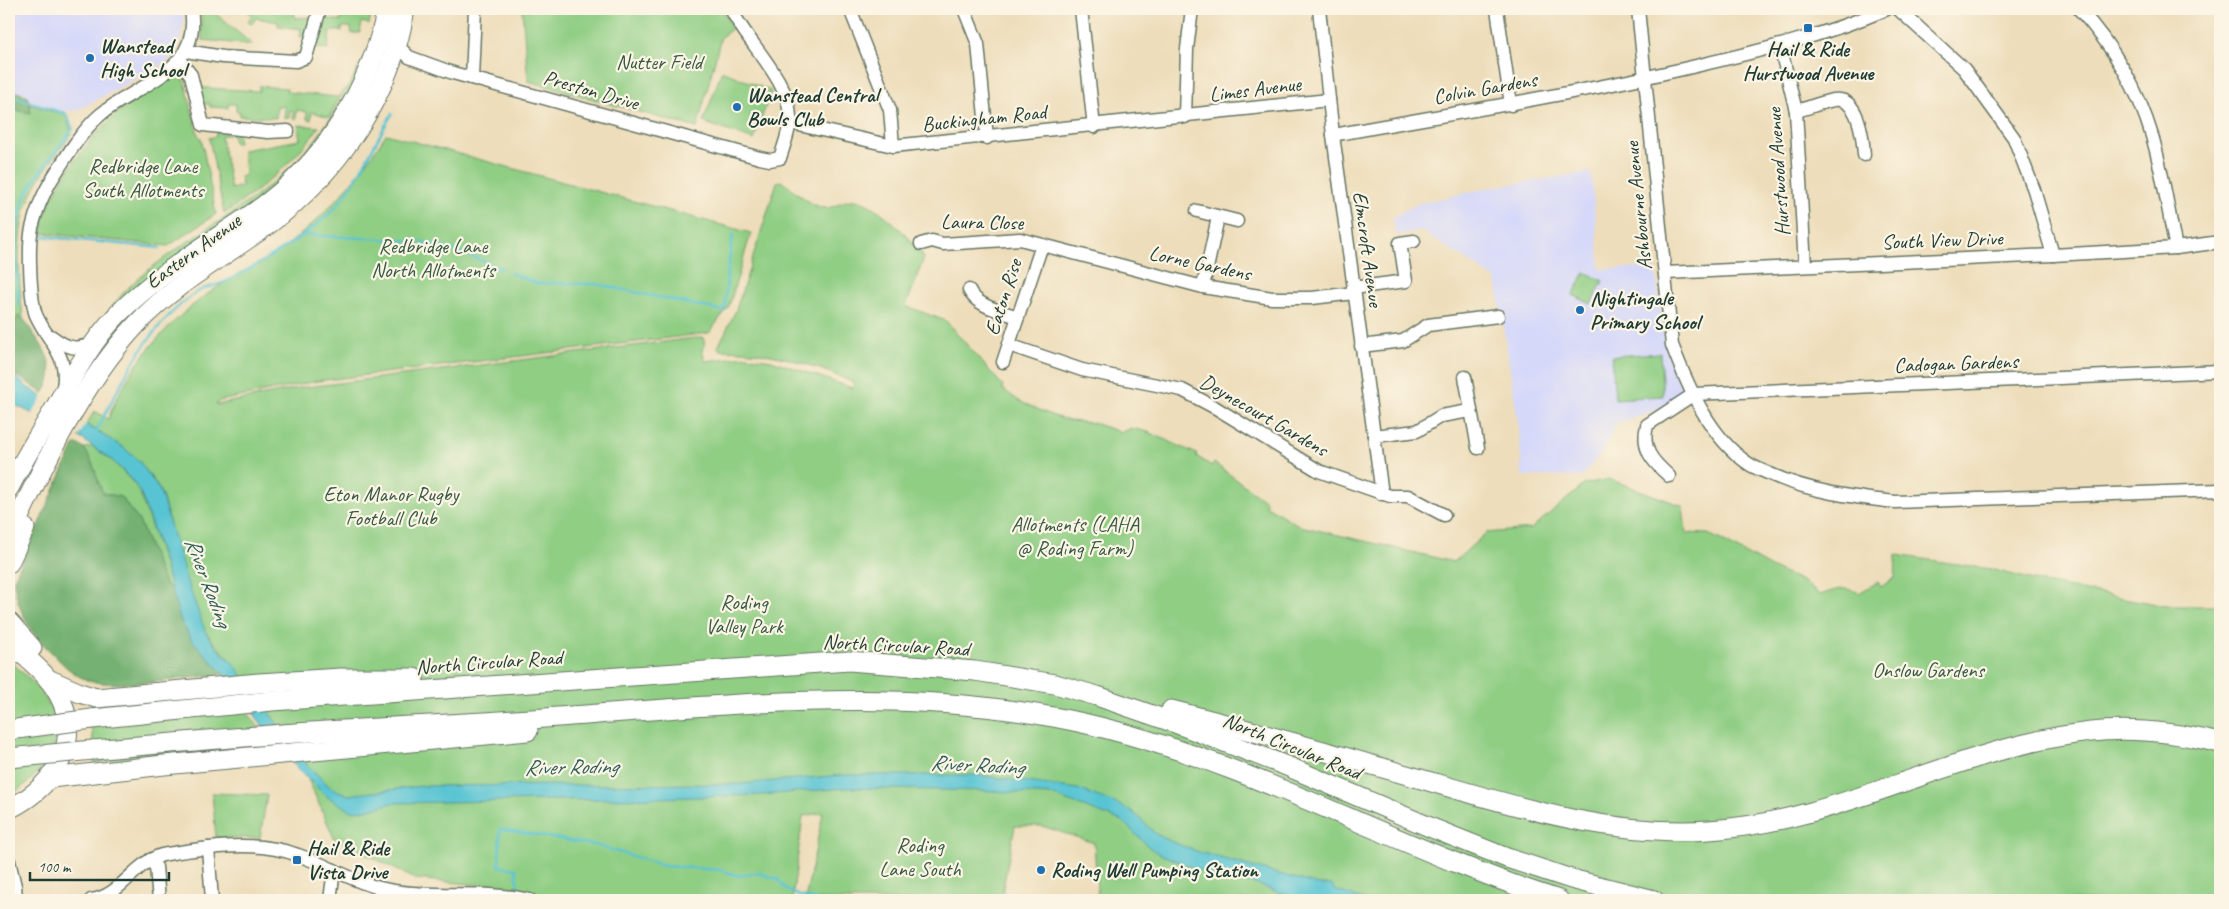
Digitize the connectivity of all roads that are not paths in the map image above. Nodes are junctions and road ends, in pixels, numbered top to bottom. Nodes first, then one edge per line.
1 (192, 9) edge
2 (320, 9) edge
3 (387, 9) edge
4 (405, 9) edge
5 (475, 9) edge
6 (731, 9) edge
7 (850, 9) edge
8 (964, 9) edge
9 (1081, 9) edge
10 (1192, 9) edge
11 (1319, 9) edge
12 (1497, 9) edge
13 (1638, 9) edge
14 (1888, 9) edge
15 (1898, 9) edge
16 (2079, 9) edge
17 (397, 46) junction
18 (1780, 46) junction
19 (183, 56) junction
20 (472, 78) junction
21 (1644, 78) junction
22 (1329, 100) junction
23 (1511, 105) junction
24 (1796, 111) junction
25 (1185, 117) junction
26 (790, 123) junction
27 (1094, 127) junction
28 (288, 131) dead end
29 (1332, 135) junction
30 (987, 138) junction
31 (893, 146) junction
32 (1864, 155) dead end
33 (1197, 211) dead end
34 (1218, 217) junction
35 (1237, 221) dead end
36 (1414, 241) dead end
37 (2220, 242) edge
38 (921, 244) dead end
39 (1042, 245) junction
40 (2176, 248) junction
41 (2053, 255) junction
42 (1805, 266) junction
43 (1666, 273) junction
44 (1204, 287) junction
45 (969, 290) dead end
46 (1353, 291) junction
47 (1498, 316) dead end
48 (1018, 317) junction
49 (45, 332) junction
50 (95, 342) junction
51 (1009, 344) junction
52 (1361, 346) junction
53 (1003, 362) dead end
54 (2220, 371) edge
55 (1465, 377) dead end
56 (1694, 394) junction
57 (60, 398) junction
58 (1470, 411) junction
59 (1374, 436) junction
60 (1478, 448) dead end
61 (50, 456) junction
62 (1668, 476) dead end
63 (9, 488) edge
64 (2220, 490) edge
65 (1382, 494) junction
66 (1444, 515) dead end
67 (9, 538) edge
68 (9, 563) edge
69 (9, 622) edge
70 (9, 642) edge
71 (48, 679) junction
72 (542, 680) junction
73 (1055, 684) junction
74 (148, 692) junction
75 (649, 710) junction
76 (9, 730) edge
77 (2220, 743) edge
78 (9, 758) edge
79 (51, 778) junction
80 (12, 811) edge
81 (208, 848) junction
82 (150, 860) junction
83 (9, 861) edge
84 (334, 870) junction
85 (420, 897) edge
86 (16, 900) edge
87 (21, 900) edge
88 (91, 900) edge
89 (159, 900) edge
90 (212, 900) edge
91 (330, 900) edge
92 (530, 900) edge
93 (1559, 900) edge
94 (1654, 900) edge

1 - 19 street
2 - 19 street
3 - 50 highway, Eastern Avenue
4 - 17 highway, Eastern Avenue
5 - 20 street
6 - 26 street
7 - 31 street
8 - 30 street
9 - 27 street
10 - 25 street
11 - 22 street, Elmcroft Avenue
12 - 23 street
13 - 21 street, Ashbourne Avenue
14 - 18 street, Colvin Gardens
15 - 41 street
16 - 40 street
17 - 20 street, Preston Drive
17 - 61 highway, Eastern Avenue
18 - 21 street, Colvin Gardens
18 - 24 street, Hurstwood Avenue
19 - 28 street
19 - 49 street
20 - 26 street, Preston Drive
21 - 23 street, Colvin Gardens
21 - 43 street, Ashbourne Avenue
22 - 25 street, Limes Avenue
22 - 29 street, Elmcroft Avenue
23 - 29 street, Colvin Gardens
24 - 32 street
24 - 42 street, Hurstwood Avenue
25 - 27 street, Buckingham Road
26 - 31 street, Buckingham Road
27 - 30 street, Buckingham Road
29 - 46 street, Elmcroft Avenue
30 - 31 street, Buckingham Road
33 - 34 street
34 - 35 street
34 - 44 street
36 - 46 street, Lorne Gardens
37 - 40 street, South View Drive
38 - 39 street, Laura Close
39 - 44 street, Lorne Gardens
39 - 48 street, Eaton Rise
40 - 41 street, South View Drive
41 - 42 street, South View Drive
42 - 43 street, South View Drive
43 - 56 street, Ashbourne Avenue
44 - 46 street, Lorne Gardens
45 - 48 street
46 - 52 street, Elmcroft Avenue
47 - 52 street
48 - 51 street, Eaton Rise
49 - 50 street
49 - 57 street
50 - 57 highway, Eastern Avenue
51 - 53 street, Eaton Rise
51 - 65 street, Deynecourt Gardens
52 - 59 street, Elmcroft Avenue
54 - 56 street, Cadogan Gardens
55 - 58 street
56 - 62 street
56 - 64 street
57 - 63 highway, Eastern Avenue
58 - 59 street
58 - 60 street
59 - 65 street, Elmcroft Avenue
61 - 67 highway, Eastern Avenue
61 - 68 highway
65 - 66 street, Deynecourt Gardens
69 - 74 highway
70 - 71 highway
71 - 74 highway
71 - 79 highway
72 - 73 highway, North Circular Road
72 - 74 highway
72 - 76 highway, North Circular Road, bridge
73 - 77 highway
73 - 94 highway, North Circular Road
75 - 78 highway, North Circular Road, bridge
75 - 79 highway
75 - 93 highway, North Circular Road
79 - 80 highway
81 - 82 street
81 - 84 street
81 - 90 street
82 - 88 street
82 - 89 street
83 - 86 street
84 - 85 street
84 - 91 street
85 - 92 street
86 - 87 street

